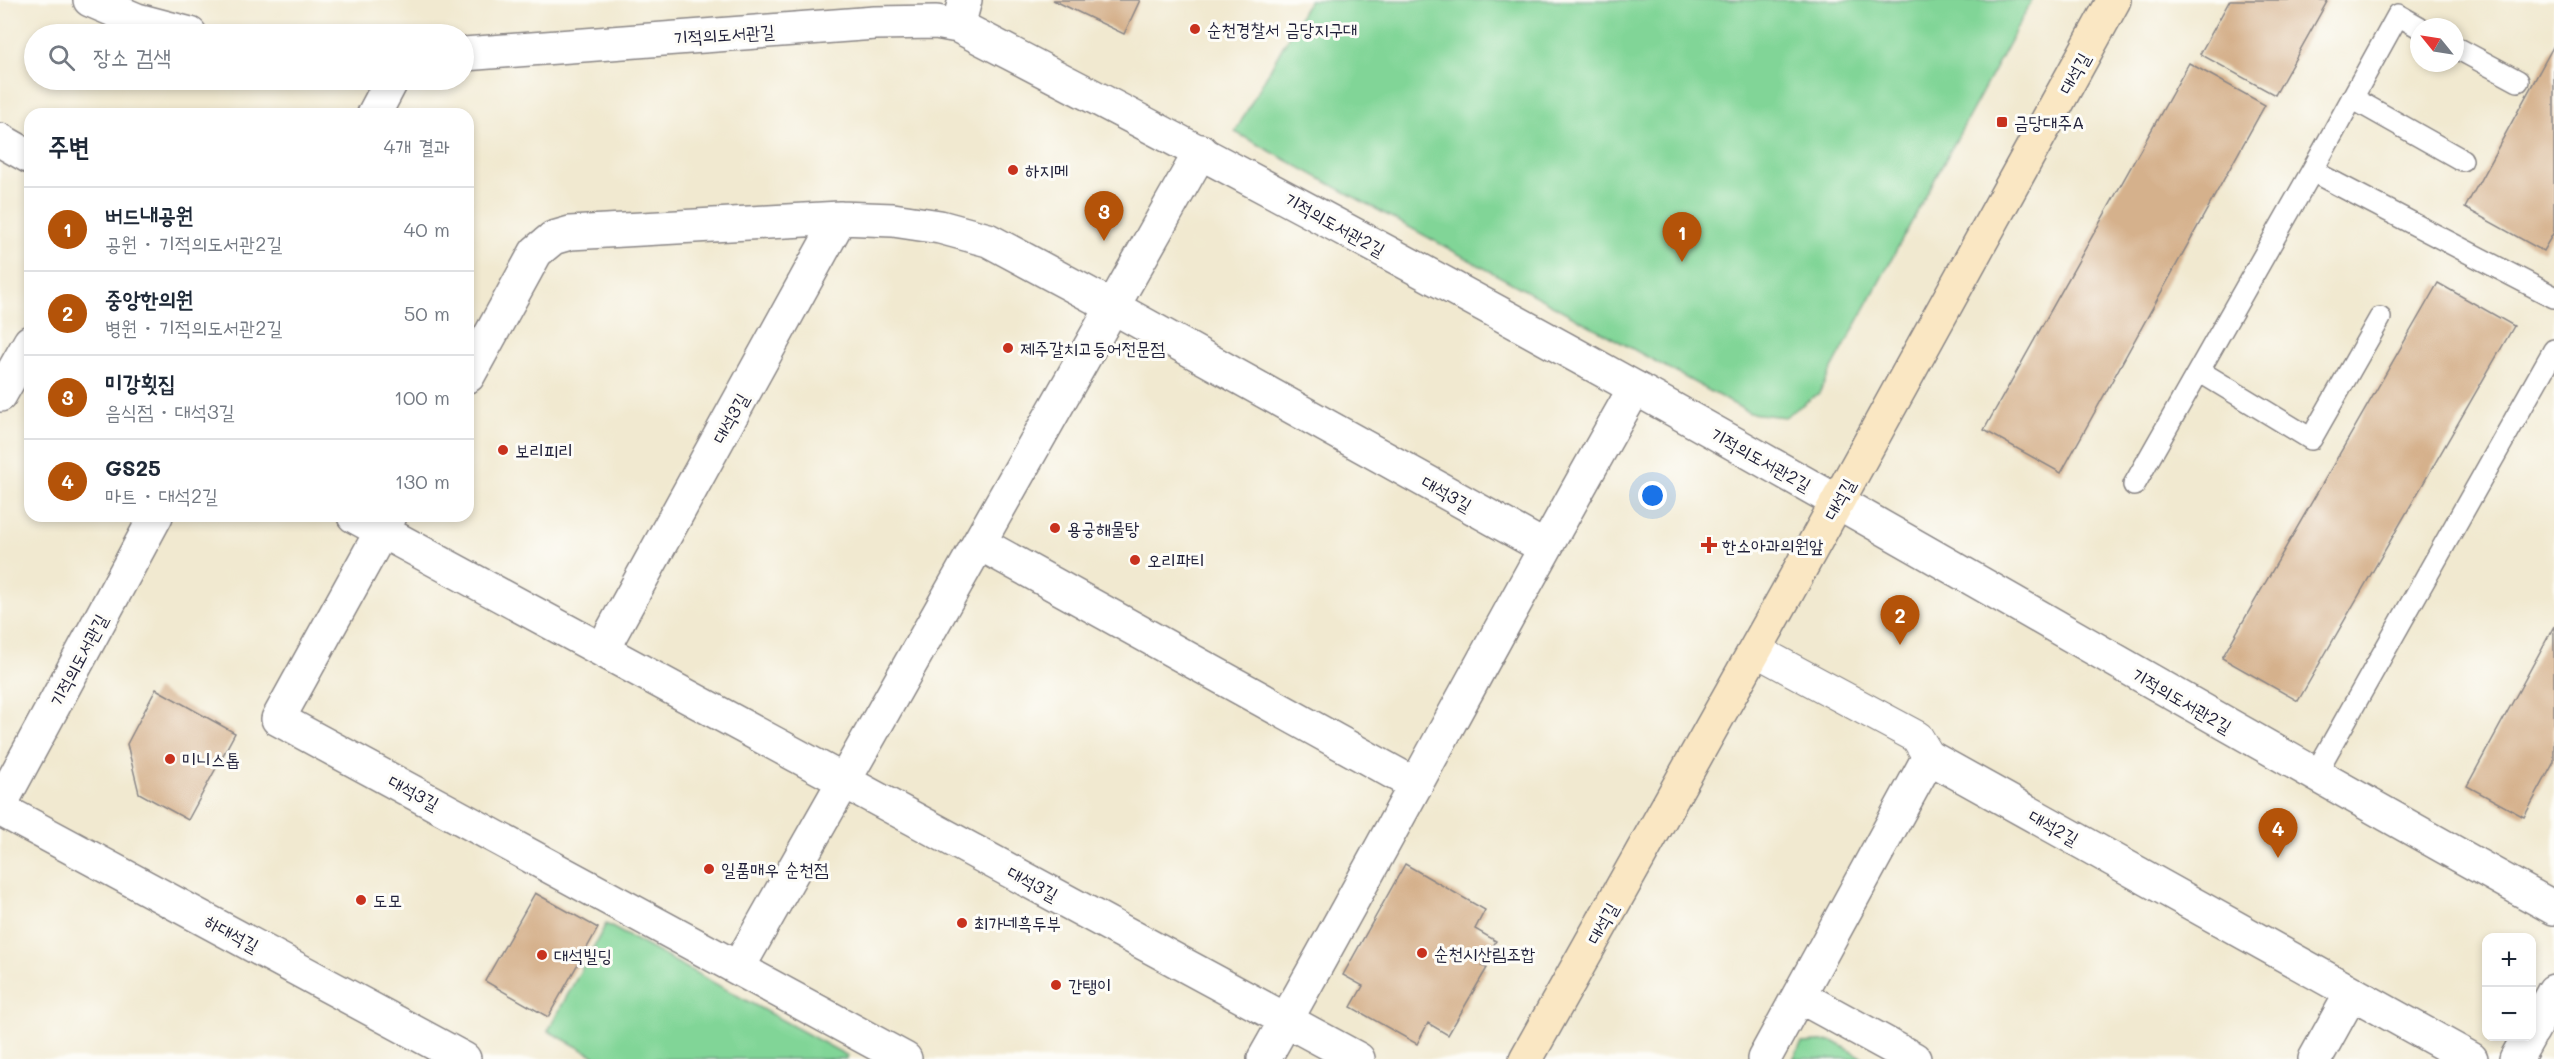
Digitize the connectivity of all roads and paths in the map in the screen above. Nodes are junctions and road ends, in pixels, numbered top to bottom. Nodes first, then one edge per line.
1 (90, 0) edge
2 (2114, 0) edge
3 (961, 13) edge
4 (2410, 22) edge
5 (152, 24) edge
6 (2464, 51) edge
7 (474, 53) edge
8 (2518, 81) dead end
9 (387, 90) edge
10 (2352, 98) junction
11 (377, 108) edge
12 (0, 140) edge
13 (1201, 151) junction
14 (24, 154) edge
15 (2462, 160) dead end
16 (2312, 171) junction
17 (840, 218) junction
18 (2554, 297) edge
19 (1113, 307) junction
20 (2380, 318) dead end
21 (2554, 350) edge
22 (24, 353) edge
23 (474, 365) edge
24 (2199, 371) junction
25 (1635, 388) junction
26 (0, 395) edge
27 (2134, 484) dead end
28 (1838, 502) junction
29 (153, 522) edge
30 (376, 522) edge
31 (378, 522) edge
32 (979, 543) junction
33 (1544, 547) junction
34 (602, 650) junction
35 (1755, 650) junction
36 (1929, 757) junction
37 (2314, 776) junction
38 (844, 781) junction
39 (1416, 786) junction
40 (0, 807) edge
41 (2554, 908) edge
42 (738, 968) junction
43 (2554, 991) edge
44 (2351, 994) junction
45 (1799, 996) junction
46 (1286, 1020) junction
47 (2536, 1024) edge
48 (2526, 1041) edge
49 (464, 1059) edge
50 (905, 1059) edge
51 (1264, 1059) edge
52 (1358, 1059) edge
53 (1526, 1059) edge
54 (1764, 1059) edge
55 (1914, 1059) edge
56 (2315, 1059) edge
57 (2471, 1059) edge
58 (2516, 1059) edge

1 - 5 street
2 - 28 main road, 대석길
3 - 7 street, 기적의도서관길
3 - 13 street, 기적의도서관2길
4 - 10 lane
6 - 8 lane
9 - 11 street
10 - 15 lane
10 - 16 lane
12 - 14 street
13 - 19 street
13 - 25 street, 기적의도서관2길
16 - 18 lane
16 - 24 lane
17 - 19 street, 대석3길
17 - 23 street, 대석3길
17 - 34 street, 대석3길
19 - 32 street
19 - 33 street, 대석3길
20 - 24 lane
21 - 37 lane
22 - 26 street
24 - 27 lane
25 - 28 street, 기적의도서관2길
25 - 33 street
28 - 35 main road, 대석길
28 - 37 street, 기적의도서관2길
29 - 40 street, 기적의도서관길
30 - 42 street, 대석3길
31 - 34 street, 대석3길
32 - 38 street
32 - 39 street
33 - 39 street
34 - 38 street, 대석3길
35 - 36 street
35 - 53 main road, 대석길
36 - 44 street, 대석2길
36 - 45 street
37 - 41 street, 기적의도서관2길
38 - 42 street
38 - 46 street, 대석3길
39 - 46 street
40 - 49 street, 하대석길
42 - 50 street, 대석3길
43 - 47 street
44 - 56 street
44 - 57 street, 대석2길
45 - 54 street
45 - 55 street
46 - 51 street
46 - 52 street, 대석3길
48 - 58 street

